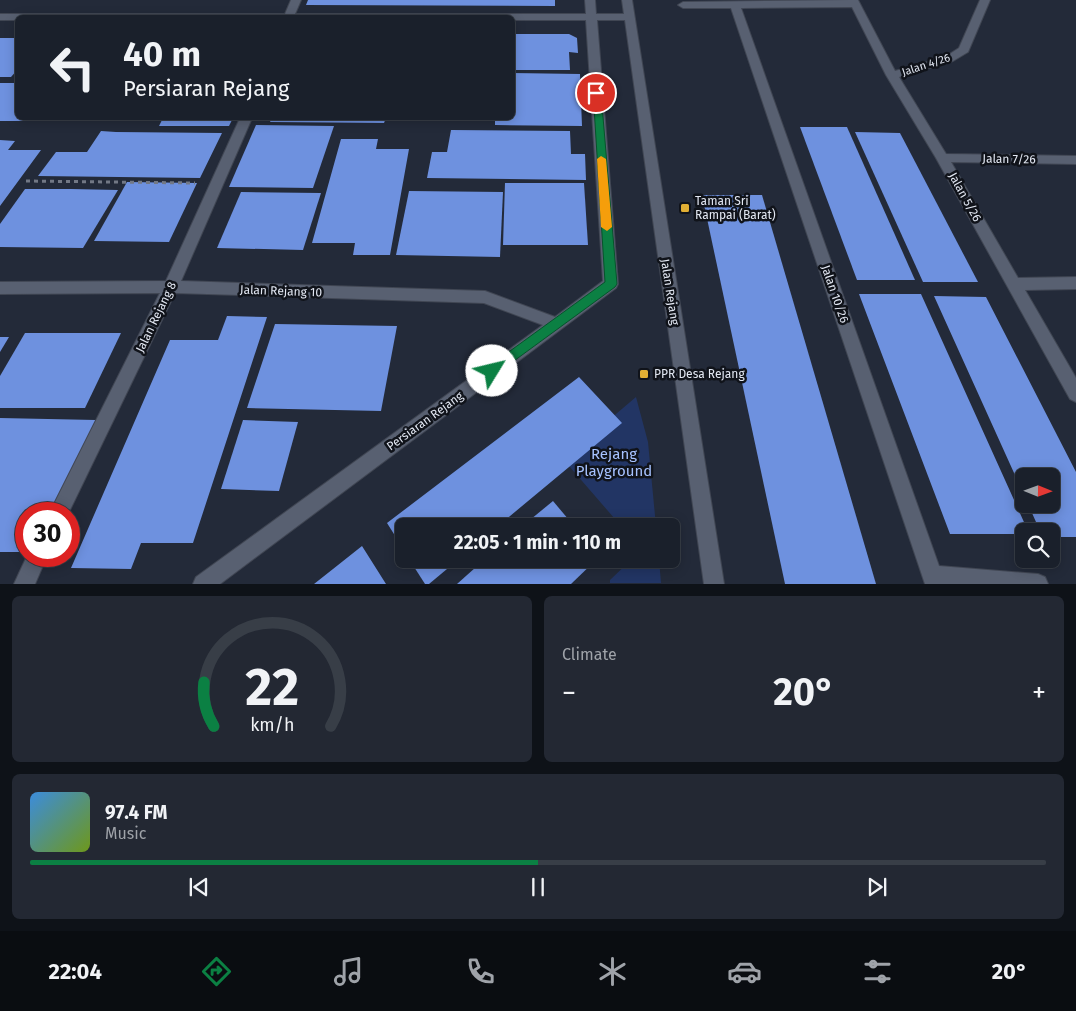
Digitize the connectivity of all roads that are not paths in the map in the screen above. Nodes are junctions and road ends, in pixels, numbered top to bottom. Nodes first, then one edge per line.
1 (296, 0) edge
2 (590, 0) edge
3 (627, 0) edge
4 (985, 0) edge
5 (854, 2) edge
6 (735, 4) junction
7 (683, 5) dead end
8 (289, 15) edge
9 (0, 17) edge
10 (15, 17) edge
11 (515, 17) edge
12 (590, 17) junction
13 (630, 17) junction
14 (892, 75) junction
15 (245, 120) edge
16 (942, 158) junction
17 (1076, 160) edge
18 (1076, 283) edge
19 (1013, 284) junction
20 (171, 287) junction
21 (0, 288) edge
22 (557, 324) junction
23 (1076, 394) edge
24 (64, 502) edge
25 (32, 567) edge
26 (934, 579) edge
27 (24, 584) edge
28 (203, 584) edge
29 (714, 584) edge
30 (1038, 584) edge

1 - 8 street
2 - 12 street, Persiaran Rejang
3 - 13 street, Jalan Rejang
4 - 14 street, Jalan 4/26
5 - 6 street
5 - 14 street, Jalan 5/26
6 - 7 street
6 - 26 street, Jalan 10/26
9 - 10 street
11 - 12 street
12 - 13 street
12 - 22 street, Persiaran Rejang
13 - 29 street, Jalan Rejang
14 - 16 street, Jalan 5/26
15 - 20 street, Jalan Rejang 8
16 - 17 street, Jalan 7/26
16 - 19 street, Jalan 5/26
18 - 19 street
19 - 23 street, Jalan 5/26
20 - 21 street, Jalan Rejang 10
20 - 22 street, Jalan Rejang 10
20 - 24 street, Jalan Rejang 8
22 - 28 street, Persiaran Rejang
25 - 27 street
26 - 30 street

